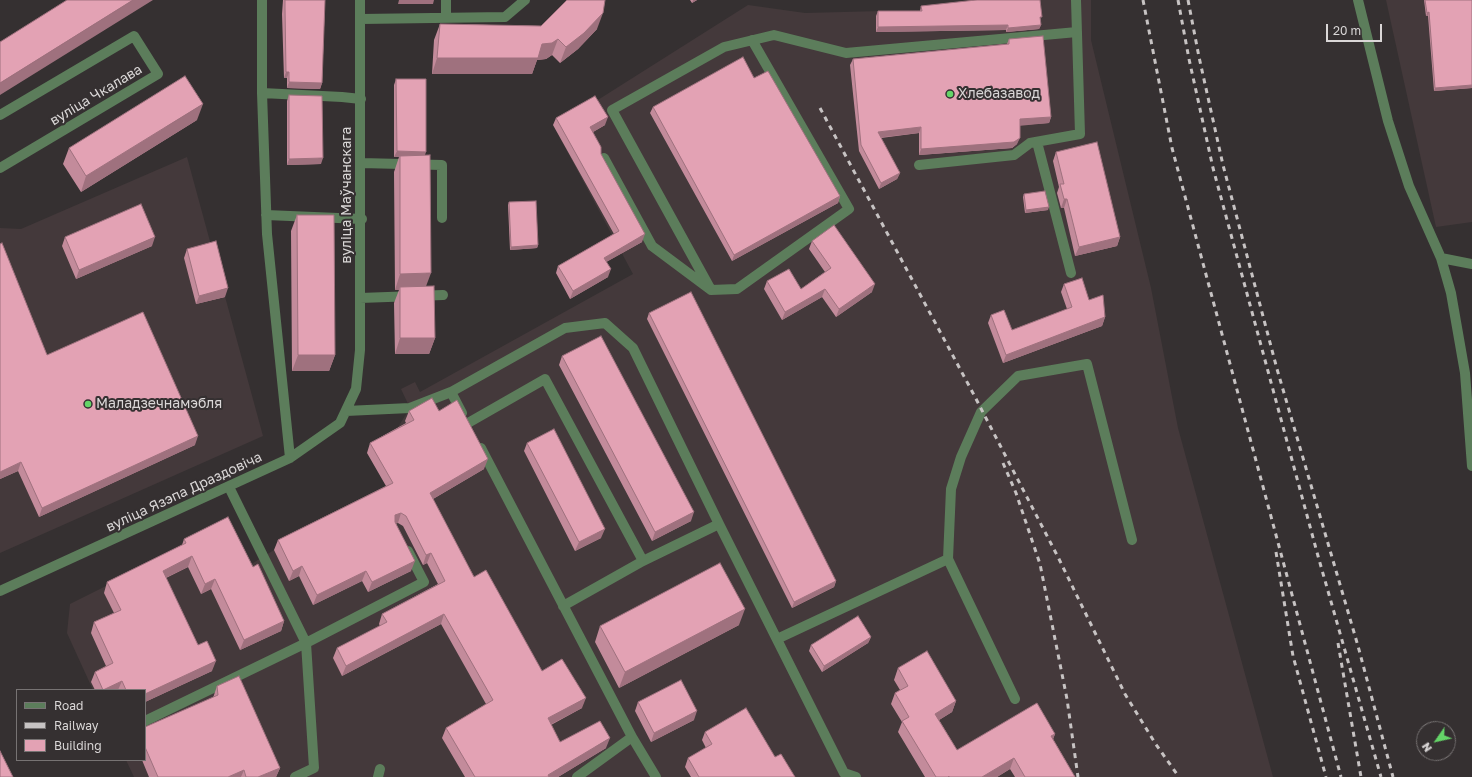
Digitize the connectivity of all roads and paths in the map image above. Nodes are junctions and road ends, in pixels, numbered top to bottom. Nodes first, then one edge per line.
1 (262, 0) edge
2 (360, 0) edge
3 (446, 0) edge
4 (525, 0) edge
5 (1076, 0) edge
6 (1358, 0) edge
7 (446, 18) junction
8 (361, 19) junction
9 (1077, 32) junction
10 (752, 40) junction
11 (262, 93) junction
12 (361, 99) junction
13 (0, 115) edge
14 (1038, 142) junction
15 (604, 158) edge
16 (361, 163) junction
17 (919, 165) dead end
18 (0, 168) edge
19 (266, 215) junction
20 (442, 218) dead end
21 (362, 219) junction
22 (1441, 258) junction
23 (1472, 264) edge
24 (1071, 273) dead end
25 (711, 290) junction
26 (443, 295) dead end
27 (360, 298) junction
28 (356, 389) joint
29 (451, 392) junction
30 (346, 411) junction
31 (472, 430) junction
32 (290, 458) junction
33 (1472, 466) edge
34 (229, 487) junction
35 (719, 524) junction
36 (1132, 540) dead end
37 (404, 542) edge
38 (948, 559) junction
39 (643, 561) junction
40 (0, 591) edge
41 (563, 606) junction
42 (777, 639) junction
43 (306, 642) junction
44 (1015, 699) dead end
45 (146, 721) edge
46 (632, 737) junction
47 (295, 777) edge
48 (577, 777) edge
49 (656, 777) edge
50 (856, 777) edge

1 - 11 street
2 - 8 street, вуліца Маўчанскага
3 - 7 street
4 - 7 street
5 - 9 street
6 - 22 street
7 - 8 street
8 - 12 street, вуліца Маўчанскага
9 - 10 street
9 - 14 street
10 - 25 street
10 - 25 street
11 - 12 street
11 - 19 street
12 - 16 street, вуліца Маўчанскага
13 - 18 street, вуліца Чкалава
14 - 17 street
14 - 24 street
15 - 25 street
16 - 20 street
16 - 21 street, вуліца Маўчанскага
19 - 21 street
19 - 32 street
21 - 27 street, вуліца Маўчанскага
22 - 23 street
22 - 33 street
26 - 27 street
27 - 28 street, вуліца Маўчанскага
28 - 30 street, вуліца Язэпа Драздовіча
29 - 30 street
29 - 31 street
29 - 35 street
30 - 32 street, вуліца Язэпа Драздовіча
31 - 39 street
31 - 41 street
32 - 34 street, вуліца Язэпа Драздовіча
34 - 40 street, вуліца Язэпа Драздовіча
34 - 43 street
35 - 39 street
35 - 42 street
36 - 38 street
37 - 43 street
38 - 42 street
38 - 44 street
39 - 41 street
41 - 46 street
42 - 50 street
43 - 45 street
43 - 47 street
46 - 48 street
46 - 49 street

